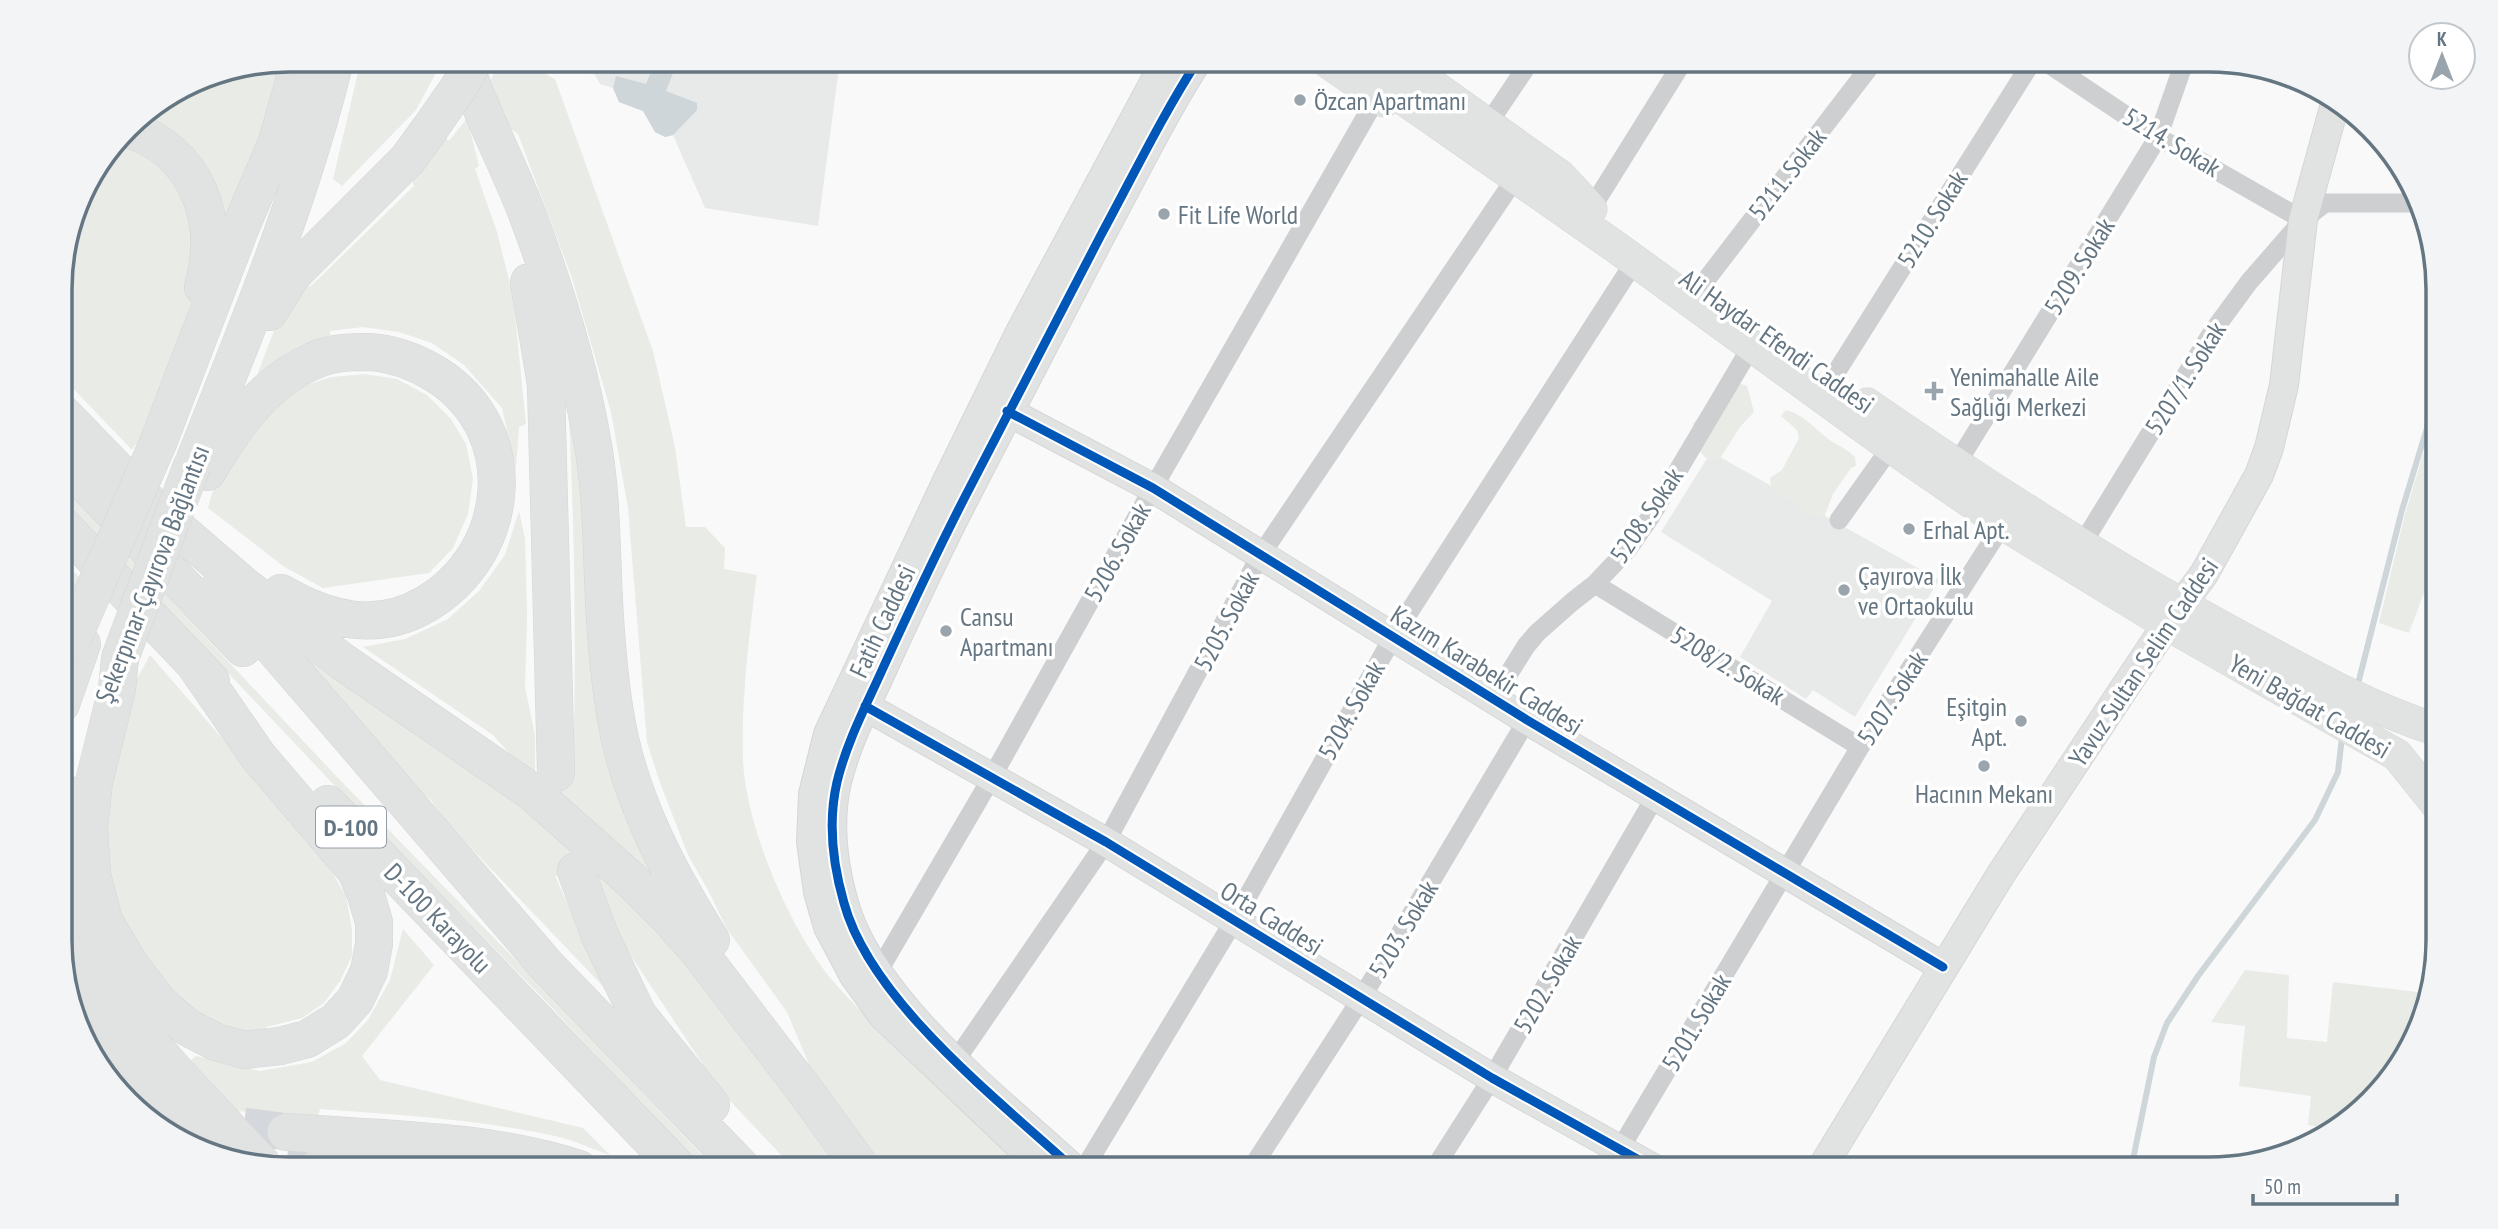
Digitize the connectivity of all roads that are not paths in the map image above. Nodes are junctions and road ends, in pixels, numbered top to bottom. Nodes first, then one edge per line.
1 (297, 72) edge
2 (332, 72) edge
3 (469, 72) edge
4 (470, 72) edge
5 (470, 72) edge
6 (1160, 72) edge
7 (1191, 72) edge
8 (1523, 72) edge
9 (1677, 72) edge
10 (1866, 72) edge
11 (2026, 72) edge
12 (2061, 72) edge
13 (2181, 72) edge
14 (1374, 73) edge
15 (2333, 111) edge
16 (1488, 124) junction
17 (137, 133) edge
18 (2158, 137) junction
19 (1508, 188) junction
20 (2408, 203) edge
21 (1591, 209) junction
22 (2303, 220) junction
23 (1624, 253) junction
24 (1699, 289) junction
25 (1751, 346) junction
26 (1832, 379) junction
27 (1007, 411) junction
28 (72, 413) edge
29 (72, 423) edge
30 (158, 443) junction
31 (1891, 447) junction
32 (1956, 466) junction
33 (200, 468) junction
34 (72, 470) edge
35 (1153, 488) junction
36 (155, 509) junction
37 (1839, 520) dead end
38 (2003, 524) junction
39 (72, 536) edge
40 (2081, 546) junction
41 (1260, 556) junction
42 (1595, 584) junction
43 (2174, 615) junction
44 (1392, 636) junction
45 (72, 649) edge
46 (120, 658) junction
47 (193, 662) junction
48 (1493, 699) junction
49 (865, 706) junction
50 (1527, 720) junction
51 (2426, 725) edge
52 (1860, 747) junction
53 (2397, 755) junction
54 (2426, 771) edge
55 (556, 773) dead end
56 (992, 777) junction
57 (72, 787) edge
58 (2426, 791) edge
59 (1655, 797) junction
60 (1106, 842) junction
61 (576, 871) dead end
62 (1784, 874) junction
63 (831, 895) junction
64 (72, 916) edge
65 (1235, 919) junction
66 (847, 941) junction
67 (546, 965) junction
68 (1943, 967) junction
69 (878, 972) junction
70 (1361, 999) junction
71 (83, 1007) edge
72 (956, 1060) junction
73 (1492, 1078) junction
74 (806, 1092) junction
75 (286, 1132) tunnel mouth
76 (189, 1133) edge
77 (252, 1154) edge
78 (534, 1157) edge
79 (667, 1157) edge
80 (731, 1157) edge
81 (751, 1157) edge
82 (853, 1157) edge
83 (1054, 1157) edge
84 (1056, 1157) edge
85 (1073, 1157) edge
86 (1259, 1157) edge
87 (1442, 1157) edge
88 (1611, 1157) edge
89 (1615, 1157) edge
90 (1828, 1157) edge

1 - 30 highway, Şekerpınar-Çayırova Bağlantısı
2 - 33 highway, Şekerpınar-Çayırova Bağlantısı
3 - 33 highway, bridge
4 - 55 highway
5 - 74 highway
6 - 63 street
7 - 27 street, Fatih Caddesi
8 - 16 street
9 - 21 street
10 - 24 street, 5211. Sokak
11 - 26 street, 5210. Sokak
12 - 18 street, 5214. Sokak
13 - 18 street, 5209. Sokak
14 - 16 main road
14 - 19 main road
14 - 21 main road, Ali Haydar Efendi Caddesi
14 - 23 main road, Ali Haydar Efendi Caddesi
14 - 35 street, 5206. Sokak
15 - 22 street, Yavuz Sultan Selim Caddesi
16 - 21 main road
17 - 30 highway
18 - 22 street, 5214. Sokak
18 - 32 street, 5209. Sokak
19 - 23 main road
19 - 41 street, 5205. Sokak
20 - 22 street, 5207/1. Sokak
21 - 24 main road, Ali Haydar Efendi Caddesi
22 - 40 street, 5207/1. Sokak
22 - 43 street, Yavuz Sultan Selim Caddesi
23 - 25 main road, Ali Haydar Efendi Caddesi
23 - 44 street, 5204. Sokak
24 - 26 main road, Ali Haydar Efendi Caddesi
25 - 31 main road, Ali Haydar Efendi Caddesi
25 - 42 street, 5208. Sokak
26 - 32 main road, Ali Haydar Efendi Caddesi
27 - 35 street, Kazım Karabekir Caddesi
27 - 49 street, Fatih Caddesi
28 - 36 highway
29 - 36 highway
30 - 45 highway, Şekerpınar-Çayırova Bağlantısı, bridge
31 - 37 street
31 - 38 main road, Ali Haydar Efendi Caddesi
32 - 40 main road, Ali Haydar Efendi Caddesi
33 - 36 highway
33 - 46 highway, Şekerpınar-Çayırova Bağlantısı, bridge
34 - 67 highway, D-100 Karayolu / D-100
35 - 41 street, Kazım Karabekir Caddesi
35 - 56 street, 5206. Sokak
36 - 67 highway
36 - 74 highway
38 - 43 main road, Ali Haydar Efendi Caddesi
38 - 52 street, 5207. Sokak
39 - 47 highway, D-100 Karayolu / D-100
40 - 43 main road, Ali Haydar Efendi Caddesi
41 - 44 street, Kazım Karabekir Caddesi
41 - 60 street, 5205. Sokak
42 - 48 street, 5208. Sokak
42 - 52 street, 5208/2. Sokak
43 - 51 main road
43 - 53 main road, Yeni Bağdat Caddesi
43 - 68 street, Yavuz Sultan Selim Caddesi
44 - 48 street, Kazım Karabekir Caddesi
44 - 65 street, 5204. Sokak
46 - 47 highway
46 - 57 highway, Şekerpınar-Çayırova Bağlantısı
47 - 79 highway, D-100 Karayolu / D-100
48 - 50 street, Kazım Karabekir Caddesi
49 - 56 street, Orta Caddesi
49 - 63 street, Fatih Caddesi
50 - 59 street, Kazım Karabekir Caddesi
50 - 70 street, 5203. Sokak
52 - 62 street, 5207. Sokak
53 - 54 main road
53 - 58 main road, Yeni Bağdat Caddesi
56 - 60 street, Orta Caddesi
56 - 69 street, 5206. Sokak
59 - 62 street, Kazım Karabekir Caddesi
59 - 73 street, 5202. Sokak
60 - 65 street, Orta Caddesi
60 - 72 street, 5205. Sokak
61 - 81 highway
62 - 68 street, Kazım Karabekir Caddesi
62 - 89 street, 5201. Sokak
63 - 66 street, Fatih Caddesi
64 - 77 highway, Şekerpınar-Çayırova Bağlantısı
65 - 70 street, Orta Caddesi
65 - 85 street, 5204. Sokak
66 - 69 street, Fatih Caddesi
66 - 83 street
67 - 80 highway, D-100
68 - 90 street, Yavuz Sultan Selim Caddesi
69 - 72 street, Fatih Caddesi
70 - 73 street, Orta Caddesi
70 - 86 street, 5203. Sokak
71 - 76 highway
72 - 84 street, Fatih Caddesi
73 - 87 street, 5202. Sokak
73 - 88 street, Orta Caddesi
74 - 82 highway
75 - 78 highway

